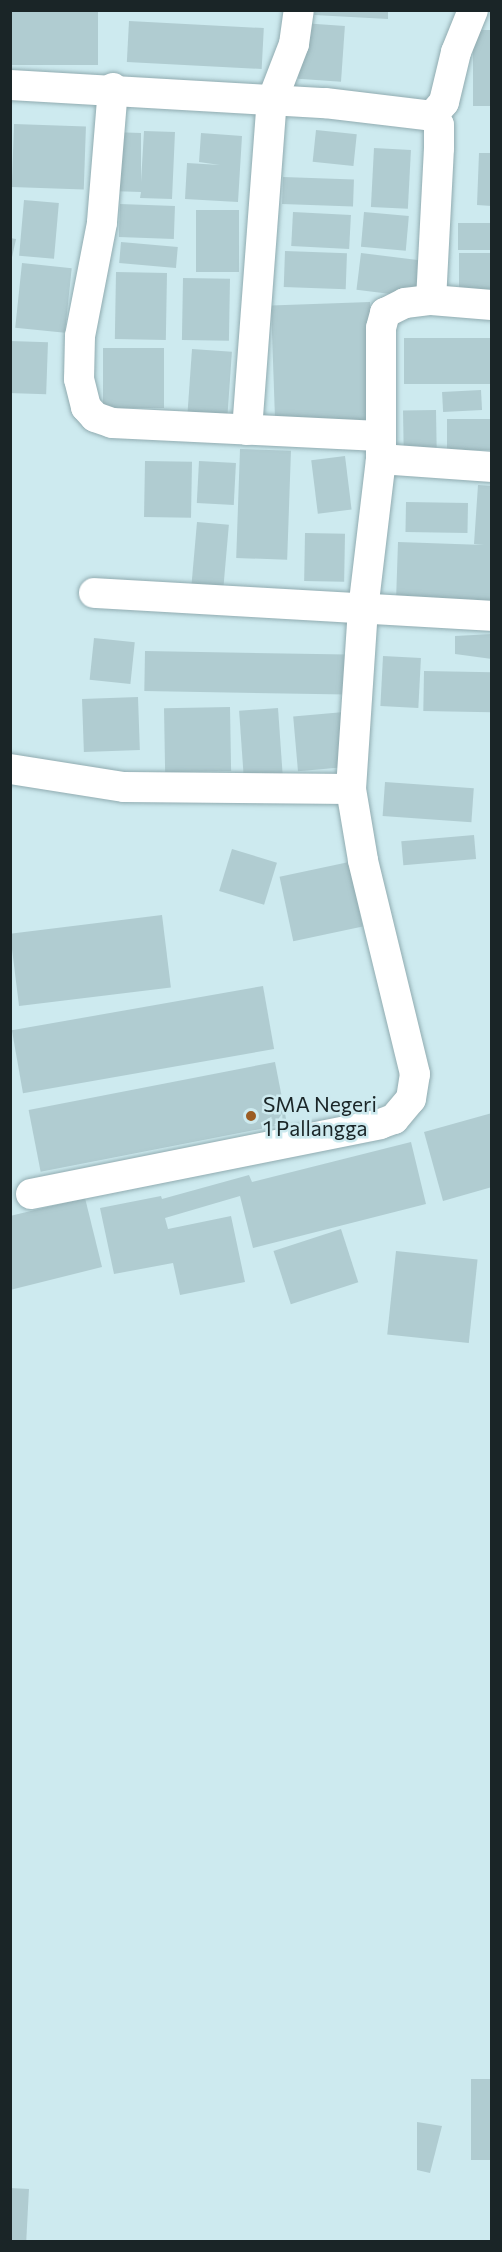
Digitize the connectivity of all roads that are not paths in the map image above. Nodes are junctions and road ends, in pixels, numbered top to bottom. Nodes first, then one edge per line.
1 (299, 10) edge
2 (473, 10) edge
3 (10, 85) edge
4 (113, 88) junction
5 (272, 101) junction
6 (432, 116) junction
7 (431, 300) junction
8 (492, 304) edge
9 (247, 430) junction
10 (380, 447) junction
11 (492, 467) edge
12 (94, 592) dead end
13 (363, 610) junction
14 (492, 616) edge
15 (10, 769) edge
16 (351, 789) junction
17 (31, 1194) dead end

1 - 5 street
2 - 6 street
3 - 4 street
4 - 5 street
4 - 9 street
5 - 6 street
5 - 9 street
6 - 7 street
7 - 8 street
7 - 10 street
9 - 10 street
10 - 11 street
10 - 13 street
12 - 13 street
13 - 14 street
13 - 16 street
15 - 16 street
16 - 17 street

